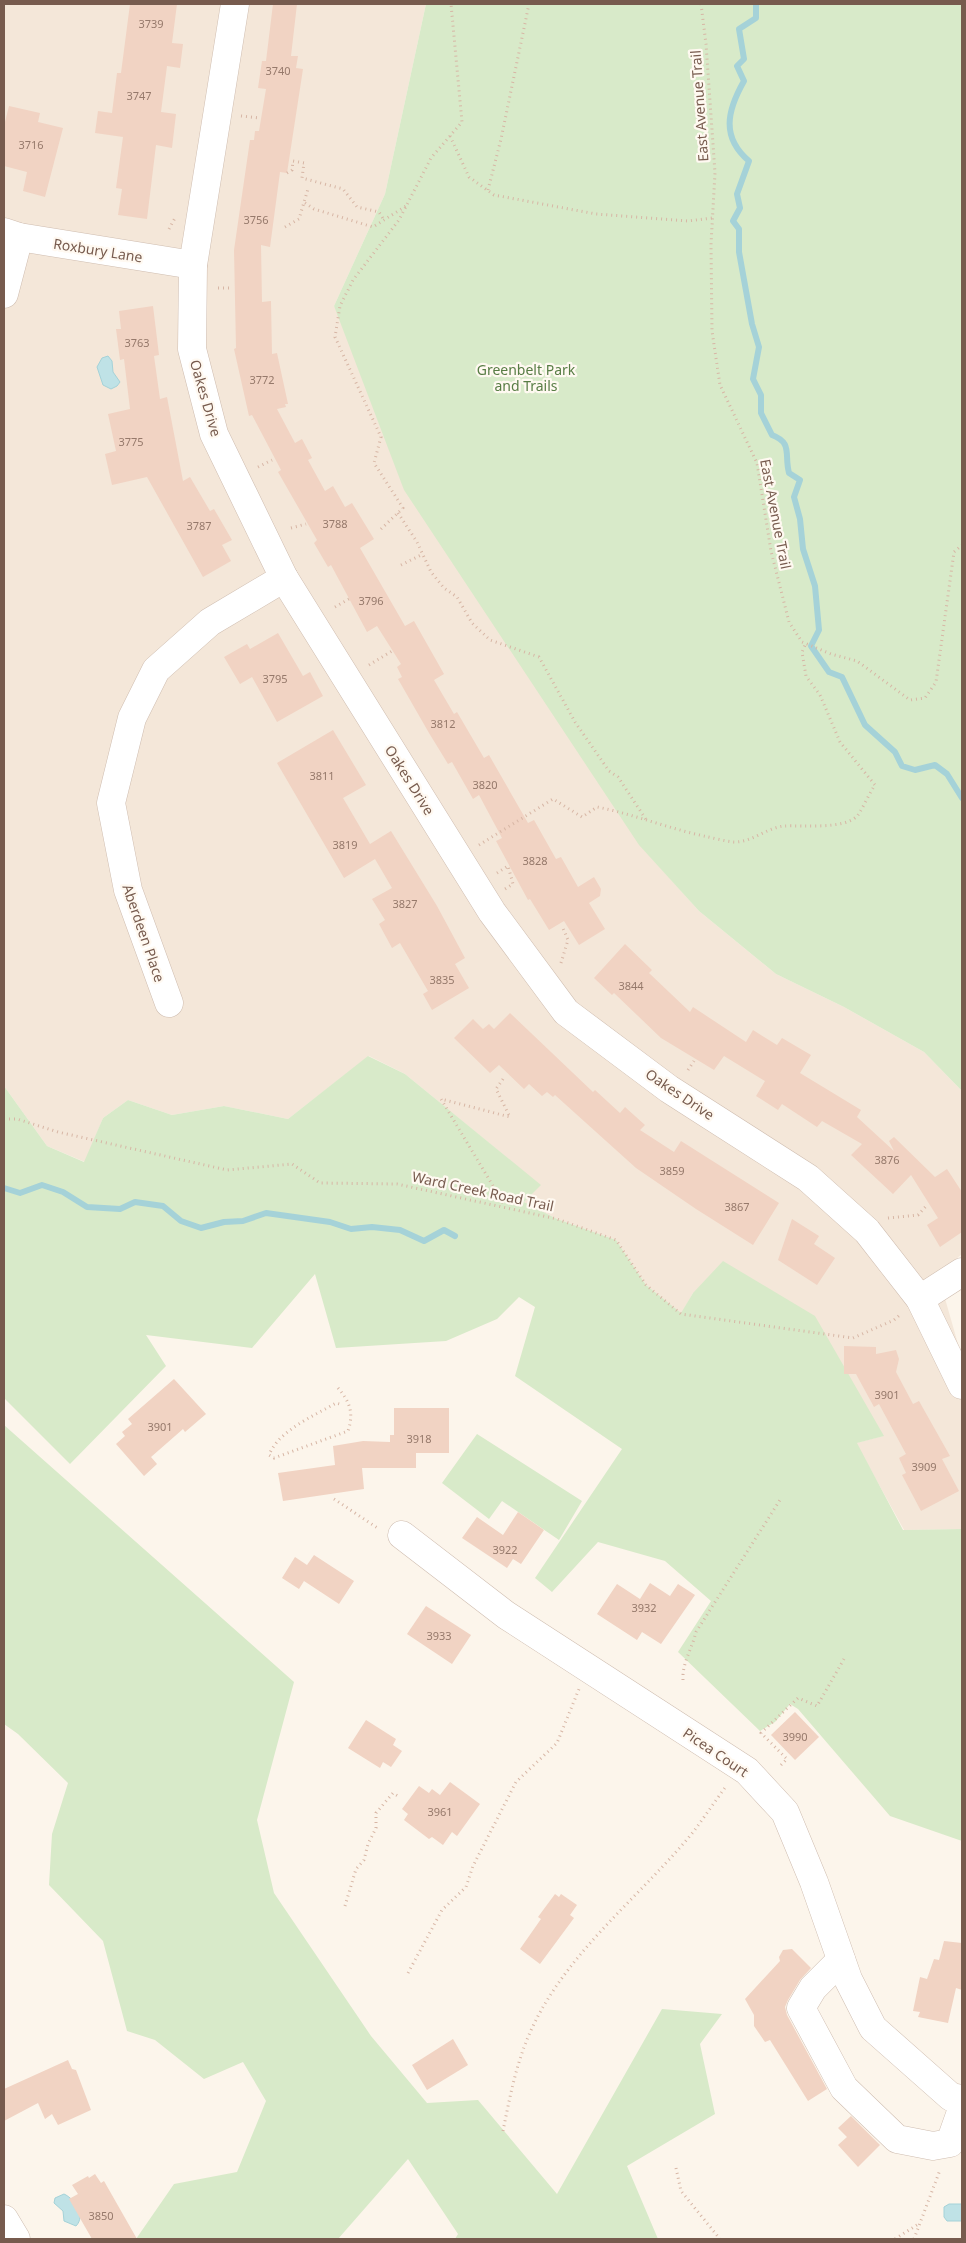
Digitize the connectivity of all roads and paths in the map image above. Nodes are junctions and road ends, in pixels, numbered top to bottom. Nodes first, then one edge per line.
1 (235, 4) edge
2 (452, 4) edge
3 (529, 4) edge
4 (701, 4) edge
5 (241, 116) dead end
6 (260, 118) dead end
7 (450, 136) junction
8 (287, 173) dead end
9 (308, 189) dead end
10 (488, 190) junction
11 (305, 203) junction
12 (406, 206) junction
13 (712, 218) junction
14 (384, 220) junction
15 (285, 227) dead end
16 (11, 234) edge
17 (193, 265) junction
18 (218, 288) dead end
19 (233, 288) dead end
20 (4, 294) edge
21 (272, 460) dead end
22 (258, 466) dead end
23 (398, 513) junction
24 (306, 524) dead end
25 (291, 528) dead end
26 (381, 529) dead end
27 (962, 546) edge
28 (421, 555) junction
29 (401, 565) dead end
30 (284, 578) junction
31 (349, 599) dead end
32 (335, 607) dead end
33 (806, 643) junction
34 (392, 651) dead end
35 (369, 665) dead end
36 (647, 822) junction
37 (477, 847) dead end
38 (493, 875) dead end
39 (502, 891) dead end
40 (562, 926) dead end
41 (558, 972) dead end
42 (169, 1003) dead end
43 (694, 1061) dead end
44 (688, 1070) dead end
45 (503, 1079) dead end
46 (4, 1119) edge
47 (927, 1205) dead end
48 (505, 1206) junction
49 (887, 1218) dead end
50 (962, 1272) edge
51 (920, 1299) junction
52 (962, 1385) edge
53 (338, 1388) dead end
54 (343, 1404) dead end
55 (334, 1499) dead end
56 (780, 1500) dead end
57 (394, 1534) joint
58 (844, 1659) dead end
59 (580, 1663) junction
60 (683, 1680) dead end
61 (739, 1765) junction
62 (781, 1765) dead end
63 (398, 1796) dead end
64 (345, 1906) dead end
65 (841, 1960) junction
66 (408, 1973) dead end
67 (962, 2099) edge
68 (962, 2109) edge
69 (503, 2131) dead end
70 (950, 2143) junction
71 (676, 2168) dead end
72 (4, 2219) edge
73 (920, 2223) junction
74 (16, 2239) edge
75 (720, 2239) edge
76 (895, 2239) edge
77 (914, 2239) edge

1 - 17 street, Oakes Drive
2 - 7 path
3 - 10 path
4 - 13 path, East Avenue Trail
5 - 6 path
7 - 10 path
7 - 12 path
8 - 14 path
9 - 11 path
10 - 13 path
11 - 14 path
11 - 15 path
12 - 14 path
12 - 23 path
13 - 33 path, East Avenue Trail
16 - 17 street, Roxbury Lane
16 - 20 street
17 - 30 street, Oakes Drive
18 - 19 path
21 - 22 path
23 - 26 path
23 - 28 path
24 - 25 path
27 - 33 path, East Avenue Trail
28 - 29 path
28 - 36 path
30 - 42 street, Aberdeen Place
30 - 51 street, Oakes Drive
31 - 32 path
33 - 36 path
34 - 35 path
36 - 37 path
38 - 39 path
40 - 41 path
43 - 44 path
45 - 48 path
46 - 48 path, Ward Creek Road Trail
47 - 49 path
48 - 51 path, Ward Creek Road Trail
50 - 51 street
51 - 52 street, Oakes Drive
53 - 54 path
55 - 57 path
56 - 60 path
57 - 59 street, Picea Court
58 - 62 path
59 - 61 street, Picea Court
59 - 66 path
61 - 65 street, Picea Court
61 - 69 path
63 - 64 path
65 - 67 street, Picea Court
65 - 70 street
68 - 70 street
70 - 73 path
71 - 75 path
72 - 74 street
73 - 76 path
73 - 77 path

